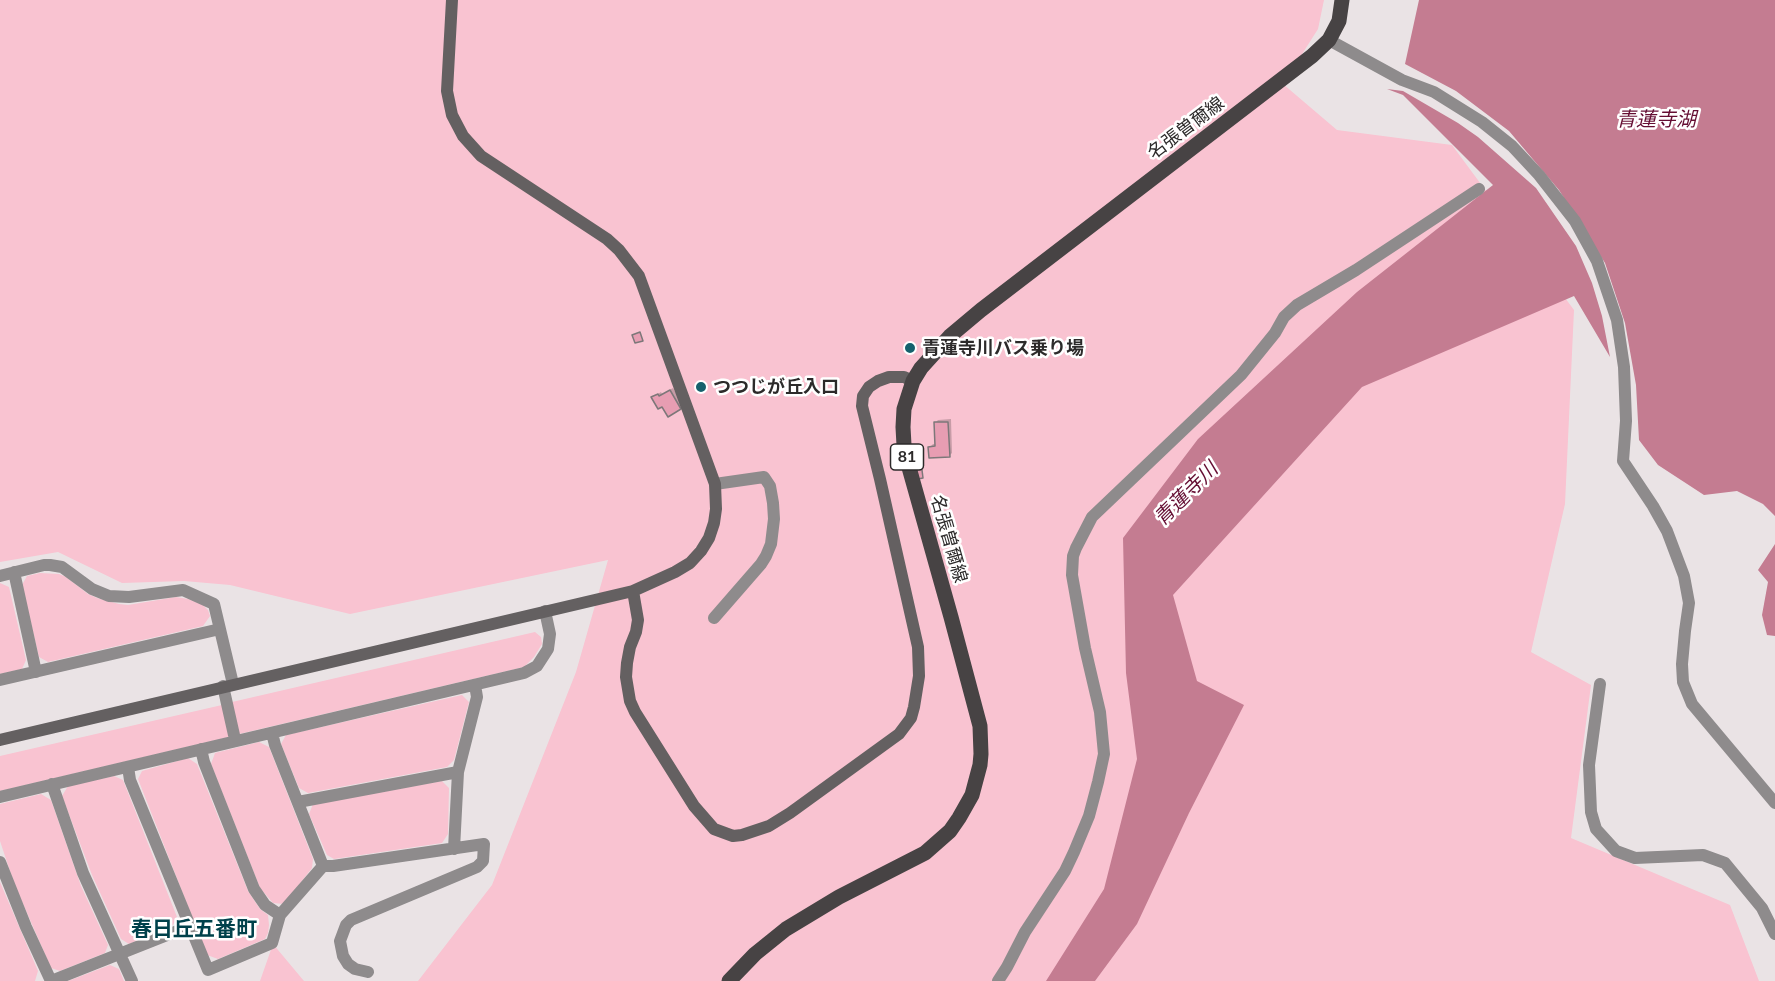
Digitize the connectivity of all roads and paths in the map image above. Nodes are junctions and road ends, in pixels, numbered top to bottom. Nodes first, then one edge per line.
1 (452, 0) edge
2 (1342, 0) edge
3 (1329, 40) junction
4 (1479, 189) dead end
5 (914, 381) junction
6 (715, 484) junction
7 (14, 572) junction
8 (0, 576) edge
9 (633, 591) junction
10 (545, 611) junction
11 (714, 618) dead end
12 (220, 628) junction
13 (36, 672) junction
14 (0, 680) edge
15 (1600, 684) dead end
16 (228, 685) junction
17 (475, 685) junction
18 (272, 733) junction
19 (234, 735) dead end
20 (0, 740) edge
21 (201, 750) junction
22 (128, 767) junction
23 (458, 772) junction
24 (52, 784) junction
25 (0, 797) edge
26 (298, 802) junction
27 (1775, 803) edge
28 (454, 849) junction
29 (0, 862) edge
30 (323, 866) junction
31 (280, 915) junction
32 (190, 926) junction
33 (1775, 934) edge
34 (120, 954) junction
35 (368, 972) dead end
36 (51, 981) edge
37 (132, 981) edge
38 (729, 981) edge
39 (998, 981) edge

1 - 6 street
2 - 3 main road, 名張曽爾線 / 81
3 - 5 main road, 名張曽爾線 / 81
3 - 27 street
4 - 39 street
5 - 9 street
5 - 38 main road, 名張曽爾線 / 81
6 - 9 street
6 - 11 street
7 - 8 street
7 - 12 street
7 - 13 street
9 - 10 street
10 - 16 street
10 - 17 street
12 - 13 street
12 - 16 street
13 - 14 street
15 - 33 street
16 - 19 street
16 - 20 street
17 - 18 street
17 - 23 street
18 - 21 street
18 - 26 street
21 - 22 street
21 - 31 street
22 - 24 street
22 - 32 street
23 - 26 street
23 - 28 street
24 - 25 street
24 - 34 street
26 - 30 street
28 - 30 street
28 - 35 street
29 - 36 street
30 - 31 street
31 - 32 street
32 - 34 street
34 - 36 street
34 - 37 street

